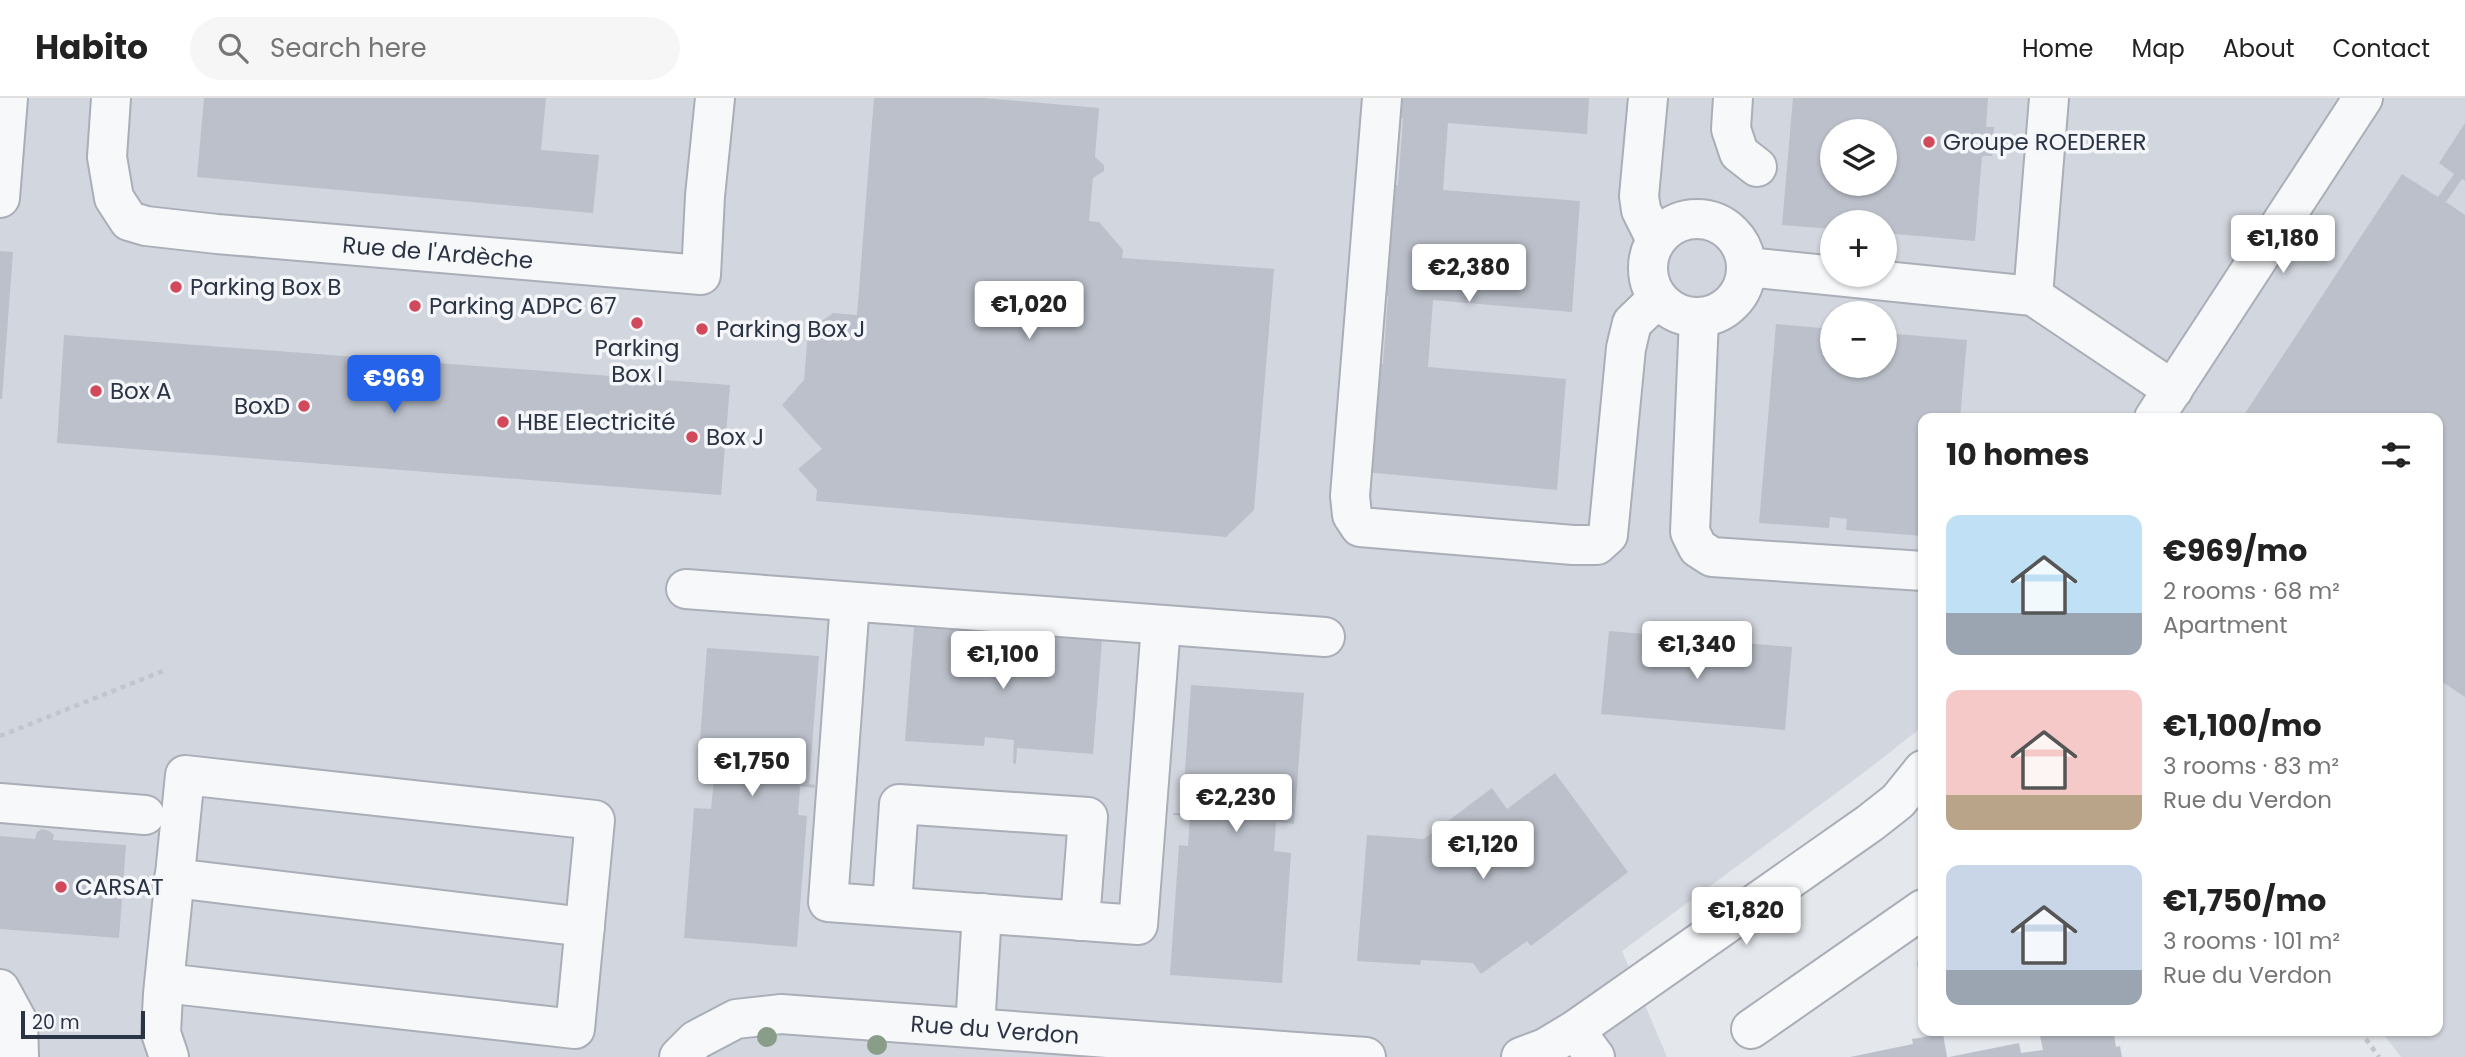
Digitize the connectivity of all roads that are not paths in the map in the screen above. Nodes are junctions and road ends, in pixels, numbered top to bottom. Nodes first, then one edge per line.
1 (8, 98) edge
2 (111, 98) edge
3 (715, 98) edge
4 (1382, 98) edge
5 (1648, 98) edge
6 (1733, 98) edge
7 (2049, 98) edge
8 (2363, 98) edge
9 (1757, 167) dead end
10 (0, 198) edge
11 (1656, 240) junction
12 (1747, 267) junction
13 (2033, 296) junction
14 (1657, 299) junction
15 (1699, 318) junction
16 (2164, 404) edge
17 (1918, 571) edge
18 (685, 589) dead end
19 (850, 602) junction
20 (1161, 625) junction
21 (1325, 637) dead end
22 (1918, 782) edge
23 (0, 803) edge
24 (145, 815) dead end
25 (174, 878) junction
26 (892, 906) junction
27 (1918, 912) edge
28 (982, 913) junction
29 (1080, 920) junction
30 (585, 928) junction
31 (164, 983) junction
32 (0, 989) edge
33 (975, 1028) junction
34 (1751, 1029) dead end
35 (1585, 1044) edge
36 (1239, 1052) edge
37 (28, 1056) edge
38 (169, 1057) edge
39 (679, 1057) edge
40 (1366, 1057) edge
41 (1521, 1057) edge

1 - 10 street
2 - 3 street, Rue de l'Ardèche
4 - 14 street
5 - 11 street
6 - 9 street
7 - 13 street
8 - 16 street
11 - 12 street
11 - 14 street
12 - 13 street
12 - 15 street
13 - 16 street
14 - 15 street
15 - 17 street
18 - 19 street
19 - 20 street
19 - 26 street
20 - 21 street
20 - 29 street
22 - 35 street
23 - 24 street
25 - 30 street
25 - 30 street
25 - 31 street
26 - 28 street
26 - 29 street
27 - 34 street
28 - 29 street
28 - 33 street
30 - 31 street
31 - 38 street
32 - 37 street
33 - 36 street, Rue du Verdon
33 - 39 street, Rue du Verdon
35 - 41 street
36 - 40 street, Rue du Verdon

